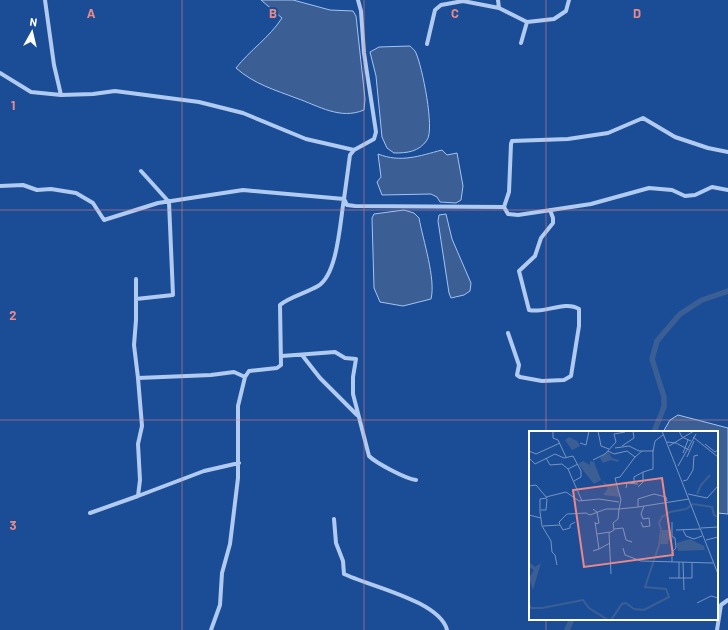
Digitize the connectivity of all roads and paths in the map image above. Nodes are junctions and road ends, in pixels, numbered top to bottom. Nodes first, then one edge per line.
1 (45, 0) edge
2 (358, 0) edge
3 (498, 0) edge
4 (569, 0) edge
5 (499, 8) junction
6 (527, 22) junction
7 (521, 43) dead end
8 (426, 44) dead end
9 (0, 73) edge
10 (61, 95) junction
11 (354, 150) junction
12 (728, 152) edge
13 (141, 171) dead end
14 (0, 186) edge
15 (728, 190) edge
16 (344, 199) junction
17 (169, 202) junction
18 (504, 207) junction
19 (550, 210) junction
20 (136, 279) dead end
21 (136, 298) junction
22 (508, 333) dead end
23 (302, 355) junction
24 (282, 356) junction
25 (245, 377) junction
26 (138, 378) junction
27 (359, 416) junction
28 (239, 463) junction
29 (416, 480) dead end
30 (138, 496) junction
31 (90, 514) dead end
32 (334, 519) dead end
33 (728, 600) edge
34 (211, 630) edge
35 (448, 630) edge
36 (717, 630) edge

1 - 10 street
2 - 11 street
3 - 5 street
4 - 6 street
5 - 6 street
5 - 8 street
6 - 7 street
9 - 10 street
10 - 11 street
11 - 16 street
12 - 18 street
13 - 17 street
14 - 17 street
15 - 19 street
16 - 17 street
16 - 18 street
16 - 24 street
17 - 21 street
18 - 19 street
19 - 22 street
20 - 21 street
21 - 26 street
23 - 24 street
23 - 27 street
23 - 27 street
24 - 25 street
25 - 26 street
25 - 28 street
26 - 30 street
27 - 29 street
28 - 30 street
28 - 34 street
30 - 31 street
32 - 35 street
33 - 36 street

